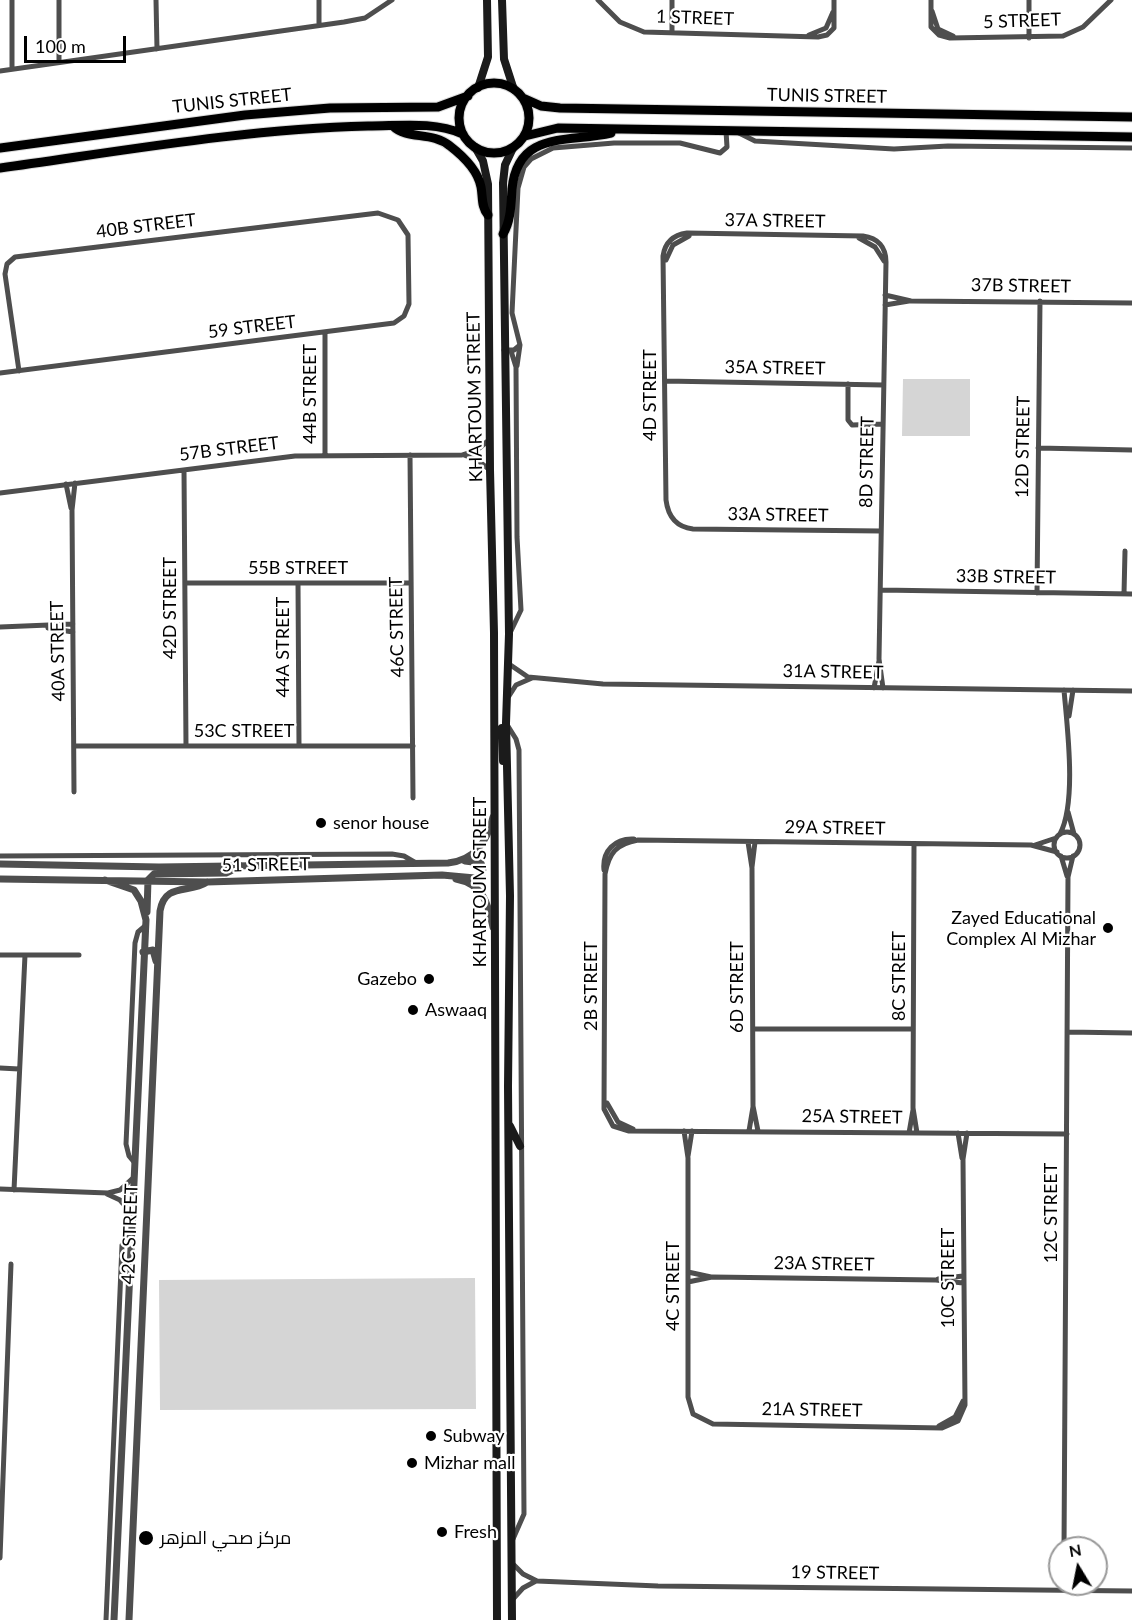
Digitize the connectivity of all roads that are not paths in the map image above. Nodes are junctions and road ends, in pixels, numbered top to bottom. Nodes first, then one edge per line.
1 (12, 0) edge
2 (59, 0) edge
3 (156, 0) edge
4 (319, 0) edge
5 (392, 0) edge
6 (487, 0) edge
7 (502, 0) edge
8 (598, 0) edge
9 (672, 0) edge
10 (834, 0) edge
11 (1029, 0) edge
12 (1111, 0) edge
13 (931, 2) edge
14 (319, 25) junction
15 (672, 33) junction
16 (1029, 38) junction
17 (157, 49) junction
18 (59, 62) junction
19 (12, 69) junction
20 (0, 71) edge
21 (478, 88) junction
22 (514, 90) junction
23 (468, 96) junction
24 (523, 98) junction
25 (1132, 117) edge
26 (393, 126) junction
27 (623, 129) junction
28 (731, 131) junction
29 (463, 134) junction
30 (525, 136) junction
31 (1132, 137) edge
32 (475, 147) junction
33 (0, 148) edge
34 (513, 148) junction
35 (1132, 148) edge
36 (0, 168) edge
37 (488, 215) junction
38 (398, 219) joint
39 (503, 234) junction
40 (671, 243) joint
41 (877, 244) joint
42 (885, 295) junction
43 (911, 301) junction
44 (1040, 301) junction
45 (1132, 303) edge
46 (885, 305) junction
47 (325, 333) junction
48 (520, 345) junction
49 (507, 350) junction
50 (516, 367) junction
51 (19, 371) junction
52 (0, 373) edge
53 (665, 381) junction
54 (848, 384) junction
55 (884, 384) junction
56 (883, 424) junction
57 (489, 440) junction
58 (1038, 448) junction
59 (1132, 450) edge
60 (326, 455) junction
61 (410, 455) junction
62 (462, 455) junction
63 (184, 470) junction
64 (490, 470) junction
65 (75, 483) junction
66 (66, 484) junction
67 (0, 493) edge
68 (72, 510) junction
69 (676, 523) joint
70 (881, 531) junction
71 (1125, 551) dead end
72 (185, 583) junction
73 (298, 583) junction
74 (411, 584) junction
75 (881, 591) junction
76 (1037, 592) junction
77 (1124, 594) junction
78 (1132, 594) edge
79 (73, 624) junction
80 (0, 627) edge
81 (47, 627) junction
82 (73, 632) junction
83 (509, 634) junction
84 (879, 659) junction
85 (509, 664) junction
86 (534, 678) junction
87 (874, 688) junction
88 (883, 688) junction
89 (1064, 690) junction
90 (1073, 690) junction
91 (1132, 691) edge
92 (494, 693) junction
93 (508, 696) junction
94 (1068, 718) junction
95 (506, 723) junction
96 (74, 746) junction
97 (186, 746) junction
98 (299, 746) junction
99 (413, 746) junction
100 (507, 777) junction
101 (74, 792) dead end
102 (413, 798) dead end
103 (496, 806) junction
104 (1068, 808) junction
105 (1074, 834) junction
106 (1058, 836) junction
107 (748, 842) junction
108 (755, 842) junction
109 (914, 844) junction
110 (1031, 845) junction
111 (612, 848) joint
112 (1058, 854) junction
113 (0, 856) edge
114 (1073, 856) junction
115 (462, 861) junction
116 (0, 864) edge
117 (417, 864) junction
118 (241, 866) junction
119 (752, 868) junction
120 (442, 875) junction
121 (1068, 878) junction
122 (0, 879) edge
123 (105, 880) junction
124 (148, 882) junction
125 (207, 882) junction
126 (145, 923) junction
127 (494, 936) junction
128 (143, 952) junction
129 (0, 955) edge
130 (25, 955) junction
131 (79, 955) dead end
132 (159, 972) junction
133 (753, 1029) junction
134 (913, 1029) junction
135 (1067, 1032) junction
136 (1132, 1033) edge
137 (0, 1068) edge
138 (20, 1069) junction
139 (495, 1085) junction
140 (508, 1086) junction
141 (753, 1106) junction
142 (913, 1108) junction
143 (611, 1118) joint
144 (509, 1122) junction
145 (684, 1131) junction
146 (692, 1131) junction
147 (749, 1131) junction
148 (758, 1131) junction
149 (909, 1133) junction
150 (917, 1133) junction
151 (958, 1133) junction
152 (967, 1133) junction
153 (1067, 1134) junction
154 (520, 1146) junction
155 (688, 1158) junction
156 (963, 1159) junction
157 (134, 1162) junction
158 (133, 1178) junction
159 (0, 1189) edge
160 (14, 1190) junction
161 (102, 1193) junction
162 (132, 1214) junction
163 (131, 1234) junction
164 (11, 1264) dead end
165 (688, 1272) junction
166 (963, 1276) junction
167 (712, 1277) junction
168 (936, 1280) junction
169 (688, 1282) junction
170 (963, 1283) junction
171 (0, 1314) edge
172 (9, 1314) junction
173 (693, 1414) joint
174 (956, 1419) joint
175 (1064, 1536) edge
176 (512, 1543) junction
177 (0, 1558) edge
178 (512, 1563) junction
179 (537, 1581) junction
180 (1048, 1590) edge
181 (1108, 1590) edge
182 (1132, 1591) edge
183 (513, 1601) junction
184 (106, 1620) edge
185 (114, 1620) edge
186 (129, 1620) edge
187 (497, 1620) edge
188 (512, 1620) edge

1 - 19 street
2 - 18 street
3 - 17 street
4 - 14 street
5 - 14 street
6 - 21 main road
7 - 22 main road
8 - 15 street, 1 STREET
9 - 15 street
10 - 15 street, 1 STREET
11 - 16 street
12 - 16 street, 5 STREET
13 - 16 street, 5 STREET
14 - 17 street
17 - 18 street
18 - 19 street
19 - 20 street
21 - 22 main road
21 - 23 main road
22 - 24 main road
23 - 29 main road
23 - 33 main road, TUNIS STREET
24 - 25 main road, TUNIS STREET
24 - 30 main road
26 - 29 main road, TUNIS STREET
26 - 36 main road, TUNIS STREET
26 - 37 main road
27 - 28 main road, TUNIS STREET
27 - 30 main road, TUNIS STREET
27 - 39 main road
28 - 31 main road, TUNIS STREET
28 - 35 street
28 - 48 street
29 - 32 main road
30 - 34 main road
32 - 34 main road
32 - 37 main road, KHARTOUM STREET
34 - 39 main road, KHARTOUM STREET
37 - 57 main road, KHARTOUM STREET
38 - 47 street, 59 STREET
38 - 51 street, 40B STREET
39 - 49 main road, KHARTOUM STREET
40 - 41 street, 37A STREET
40 - 53 street, 4D STREET
41 - 42 street, 8D STREET
42 - 43 street, 37B STREET
42 - 46 street, 8D STREET
43 - 44 street, 37B STREET
43 - 46 street, 37B STREET
44 - 45 street, 37B STREET
44 - 58 street, 12D STREET
46 - 55 street, 8D STREET
47 - 51 street, 59 STREET
47 - 60 street, 44B STREET
48 - 49 street
48 - 50 street
49 - 50 street
49 - 83 main road, KHARTOUM STREET
50 - 83 street
51 - 52 street, 59 STREET
53 - 54 street, 35A STREET
53 - 69 street, 4D STREET
54 - 55 street, 35A STREET
54 - 56 street
55 - 56 street, 8D STREET
56 - 70 street, 8D STREET
57 - 62 street, 57B STREET
57 - 64 main road, KHARTOUM STREET
58 - 59 street
58 - 76 street, 12D STREET
60 - 61 street, 57B STREET
60 - 63 street, 57B STREET
61 - 62 street, 57B STREET
61 - 74 street, 46C STREET
62 - 64 street, 57B STREET
63 - 65 street, 57B STREET
63 - 72 street, 42D STREET
64 - 92 main road, KHARTOUM STREET
65 - 66 street, 57B STREET
65 - 68 street, 40A STREET
66 - 67 street, 57B STREET
66 - 68 street, 40A STREET
68 - 79 street, 40A STREET
69 - 70 street, 33A STREET
70 - 75 street, 8D STREET
71 - 77 street
72 - 73 street, 55B STREET
72 - 97 street, 42D STREET
73 - 74 street, 55B STREET
73 - 98 street, 44A STREET
74 - 99 street, 46C STREET
75 - 76 street, 33B STREET
75 - 84 street, 8D STREET
76 - 77 street, 33B STREET
77 - 78 street, 33B STREET
79 - 81 street
79 - 82 street, 40A STREET
80 - 81 street
81 - 82 street
82 - 96 street, 40A STREET
83 - 85 main road, KHARTOUM STREET
84 - 87 street, 8D STREET
84 - 88 street, 8D STREET
85 - 86 street, 31A STREET
85 - 93 main road, KHARTOUM STREET
86 - 87 street, 31A STREET
86 - 93 street
87 - 88 street, 31A STREET
88 - 89 street, 31A STREET
89 - 90 street, 31A STREET
89 - 94 street
90 - 91 street, 31A STREET
90 - 94 street
92 - 100 main road
92 - 103 main road, KHARTOUM STREET
93 - 95 main road, KHARTOUM STREET
94 - 104 street
95 - 100 main road, KHARTOUM STREET
95 - 154 street
96 - 97 street, 53C STREET
96 - 101 street, 40A STREET
97 - 98 street, 53C STREET
98 - 99 street, 53C STREET
99 - 102 street, 46C STREET
100 - 140 main road, KHARTOUM STREET
103 - 115 street
103 - 127 main road, KHARTOUM STREET
104 - 105 street
104 - 106 street
105 - 106 street
105 - 114 street
106 - 110 street, 29A STREET
106 - 112 street
107 - 108 street, 29A STREET
107 - 111 street, 29A STREET
107 - 119 street, 6D STREET
108 - 109 street, 29A STREET
108 - 119 street, 6D STREET
109 - 110 street, 29A STREET
109 - 134 street, 8C STREET
110 - 112 street, 29A STREET
111 - 143 street, 2B STREET
112 - 114 street
112 - 121 street, 12C STREET
113 - 117 street
114 - 121 street, 12C STREET
115 - 117 street, 51 STREET
115 - 120 street
116 - 118 street, 51 STREET
117 - 118 street, 51 STREET
118 - 124 street
119 - 133 street, 6D STREET
120 - 125 street, 51 STREET
120 - 127 street, 51 STREET
121 - 135 street, 12C STREET
122 - 123 street, 51 STREET
123 - 124 street, 51 STREET
123 - 126 street, 42C STREET
124 - 125 street, 51 STREET
124 - 126 street
125 - 132 street, 42C STREET
126 - 128 street, 42C STREET
126 - 157 street
127 - 139 main road, KHARTOUM STREET
128 - 132 street
128 - 157 street, 42C STREET
129 - 130 street
130 - 131 street
130 - 138 street
132 - 186 street, 42C STREET
133 - 134 street
133 - 141 street, 6D STREET
134 - 142 street, 8C STREET
135 - 136 street
135 - 153 street, 12C STREET
137 - 138 street
138 - 160 street
139 - 140 main road
139 - 187 main road, KHARTOUM STREET
140 - 144 main road, KHARTOUM STREET
141 - 147 street, 6D STREET
141 - 148 street, 6D STREET
142 - 149 street, 8C STREET
142 - 150 street, 8C STREET
143 - 145 street, 25A STREET
144 - 154 main road
144 - 176 main road, KHARTOUM STREET
145 - 146 street, 25A STREET
145 - 155 street, 4C STREET
146 - 147 street, 25A STREET
146 - 155 street, 4C STREET
147 - 148 street, 25A STREET
148 - 149 street, 25A STREET
149 - 150 street, 25A STREET
150 - 151 street, 25A STREET
151 - 152 street, 25A STREET
151 - 156 street, 10C STREET
152 - 153 street, 25A STREET
152 - 156 street, 10C STREET
153 - 175 street, 12C STREET
154 - 176 street
155 - 165 street, 4C STREET
156 - 166 street, 10C STREET
157 - 158 street, 42C STREET
158 - 161 street
158 - 162 street, 42C STREET
159 - 160 street
160 - 161 street
161 - 162 street
162 - 163 street, 42C STREET
163 - 184 street
163 - 185 street, 42C STREET
164 - 172 street
165 - 167 street, 23A STREET
165 - 169 street, 4C STREET
166 - 168 street, 23A STREET
166 - 170 street, 10C STREET
167 - 168 street, 23A STREET
167 - 169 street, 23A STREET
168 - 170 street, 23A STREET
169 - 173 street, 4C STREET
170 - 174 street, 10C STREET
171 - 172 street
172 - 177 street
173 - 174 street, 21A STREET
176 - 178 main road, KHARTOUM STREET
178 - 179 street
178 - 183 main road, KHARTOUM STREET
179 - 180 street, 19 STREET
179 - 183 street
181 - 182 street, 19 STREET
183 - 188 main road, KHARTOUM STREET

